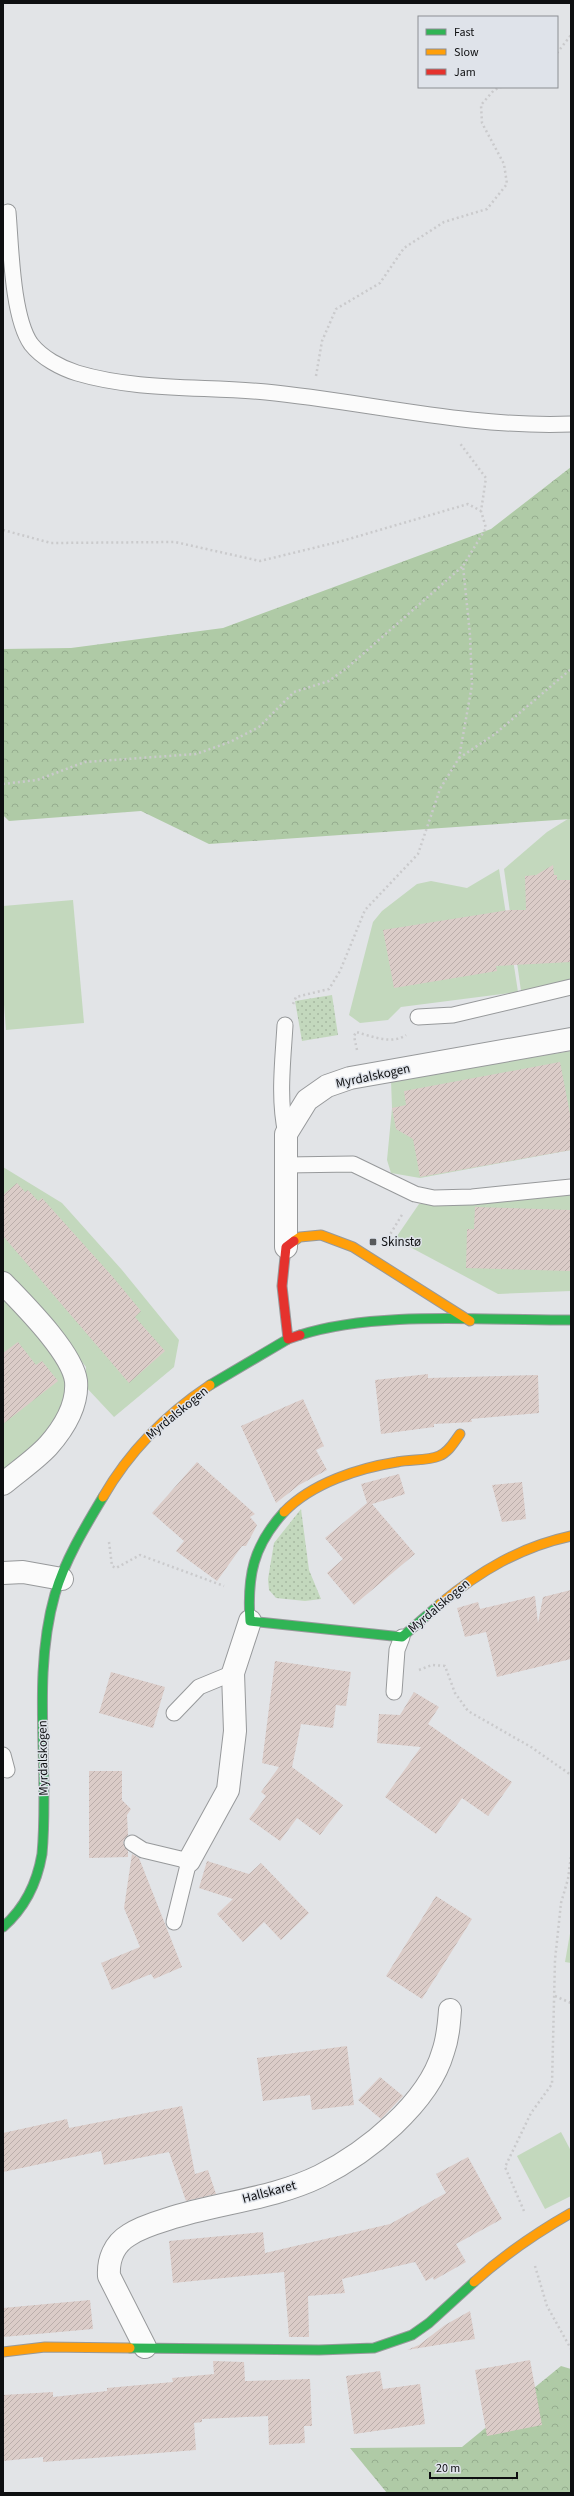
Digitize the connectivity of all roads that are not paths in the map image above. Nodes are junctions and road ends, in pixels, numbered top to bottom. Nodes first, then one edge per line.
1 (8, 212) dead end
2 (571, 424) edge
3 (571, 987) edge
4 (418, 1017) dead end
5 (285, 1025) road end
6 (571, 1039) edge
7 (286, 1134) junction
8 (286, 1165) junction
9 (571, 1187) edge
10 (286, 1247) junction
11 (3, 1283) edge
12 (571, 1320) edge
13 (470, 1321) junction
14 (288, 1339) junction
15 (460, 1434) dead end
16 (3, 1484) edge
17 (571, 1536) edge
18 (3, 1573) edge
19 (62, 1578) junction
20 (250, 1622) junction
21 (402, 1637) junction
22 (233, 1673) junction
23 (394, 1692) dead end
24 (174, 1713) dead end
25 (3, 1755) edge
26 (7, 1770) dead end
27 (132, 1844) dead end
28 (189, 1861) junction
29 (174, 1922) dead end
30 (3, 1927) edge
31 (450, 2010) dead end
32 (571, 2213) edge
33 (145, 2347) junction
34 (3, 2352) edge

1 - 2 lane
3 - 4 lane
5 - 7 lane
6 - 7 street, Myrdalskogen
7 - 8 street
8 - 9 lane
8 - 10 street
10 - 13 street
10 - 14 street
11 - 16 street
12 - 13 street, Myrdalskogen
13 - 14 street, Myrdalskogen
14 - 19 street, Myrdalskogen
15 - 20 street
17 - 21 street, Myrdalskogen
18 - 19 street
19 - 30 street, Myrdalskogen
20 - 21 street, Myrdalskogen
20 - 22 street
21 - 23 lane
22 - 24 lane
22 - 28 street
25 - 26 lane
27 - 28 lane
28 - 29 lane
31 - 33 street, Hallskaret
32 - 33 street
33 - 34 street

